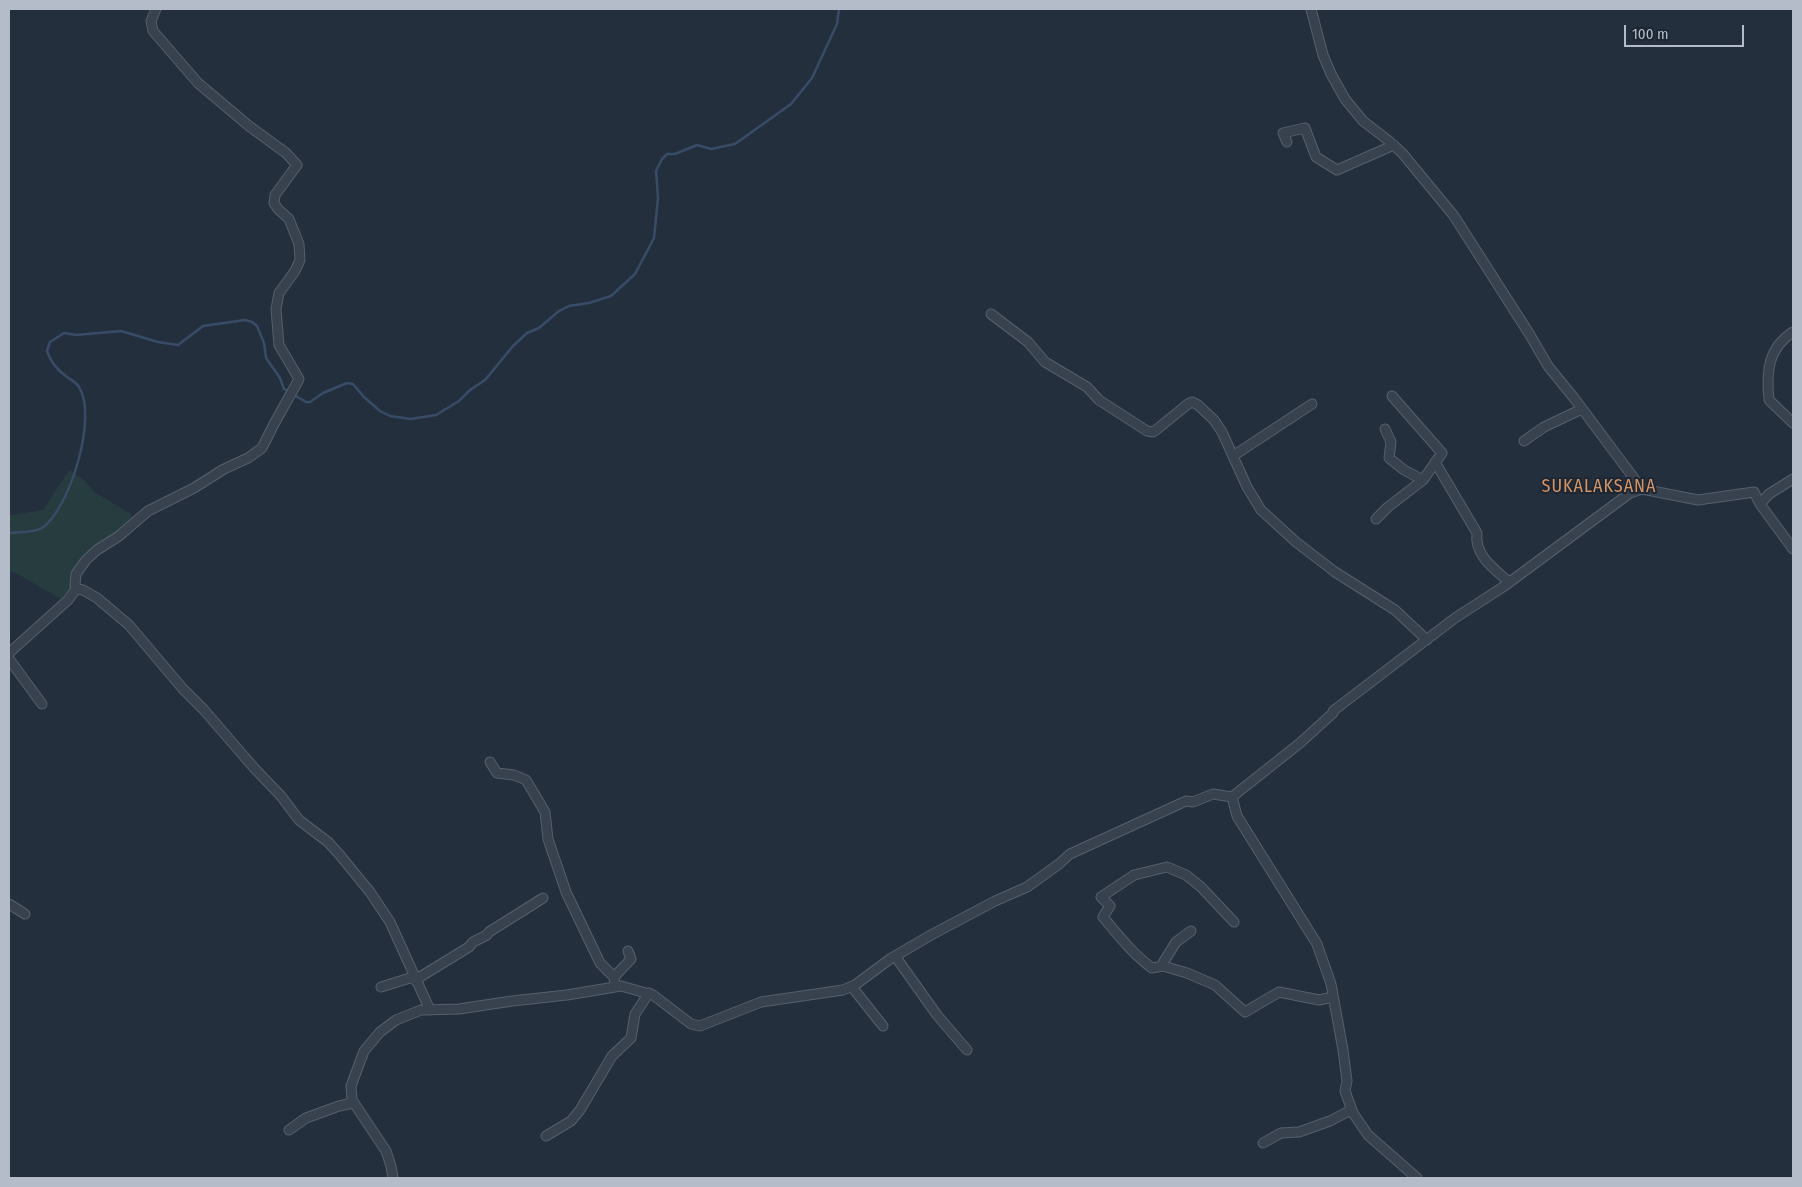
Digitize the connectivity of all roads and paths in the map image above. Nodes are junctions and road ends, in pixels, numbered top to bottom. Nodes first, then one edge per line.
1 (156, 9) edge
2 (1311, 9) edge
3 (1287, 142) dead end
4 (1394, 145) junction
5 (991, 314) dead end
6 (1793, 332) edge
7 (1392, 396) dead end
8 (1312, 404) dead end
9 (1582, 409) junction
10 (1793, 423) edge
11 (1385, 429) dead end
12 (1524, 441) dead end
13 (1233, 456) junction
14 (1435, 462) junction
15 (1793, 479) edge
16 (1423, 480) junction
17 (1642, 489) junction
18 (1760, 504) junction
19 (1376, 519) dead end
20 (1793, 549) edge
21 (1509, 582) junction
22 (76, 589) junction
23 (1427, 640) junction
24 (9, 653) edge
25 (9, 659) edge
26 (42, 704) dead end
27 (490, 762) dead end
28 (1232, 797) junction
29 (543, 898) dead end
30 (9, 904) edge
31 (25, 914) dead end
32 (1234, 922) dead end
33 (1191, 931) dead end
34 (628, 951) dead end
35 (895, 956) junction
36 (1163, 966) junction
37 (415, 980) junction
38 (614, 981) junction
39 (380, 987) dead end
40 (852, 987) junction
41 (649, 993) junction
42 (1333, 997) junction
43 (430, 1010) junction
44 (883, 1026) dead end
45 (967, 1050) dead end
46 (354, 1103) junction
47 (1351, 1110) junction
48 (290, 1130) dead end
49 (546, 1136) dead end
50 (1263, 1144) dead end
51 (393, 1178) edge
52 (1417, 1178) edge

1 - 22 street
2 - 4 street
3 - 4 street
4 - 9 street
5 - 13 street
6 - 10 street
7 - 14 street
8 - 13 street
9 - 12 street
9 - 17 street
11 - 16 street
13 - 23 street
14 - 16 street
14 - 21 street
15 - 18 street
16 - 19 street
17 - 18 street
17 - 21 street
18 - 20 street
21 - 23 street
22 - 24 street
22 - 37 street
23 - 28 street
25 - 26 street
27 - 38 street
28 - 35 street
28 - 42 street
29 - 37 street
30 - 31 street
32 - 36 street
33 - 36 street
34 - 38 street
35 - 40 street
35 - 45 street
36 - 42 street
37 - 39 street
37 - 43 street
38 - 41 street
38 - 43 street
40 - 41 street
40 - 44 street
41 - 49 street
42 - 47 street
43 - 46 street
46 - 48 street
46 - 51 street
47 - 50 street
47 - 52 street

